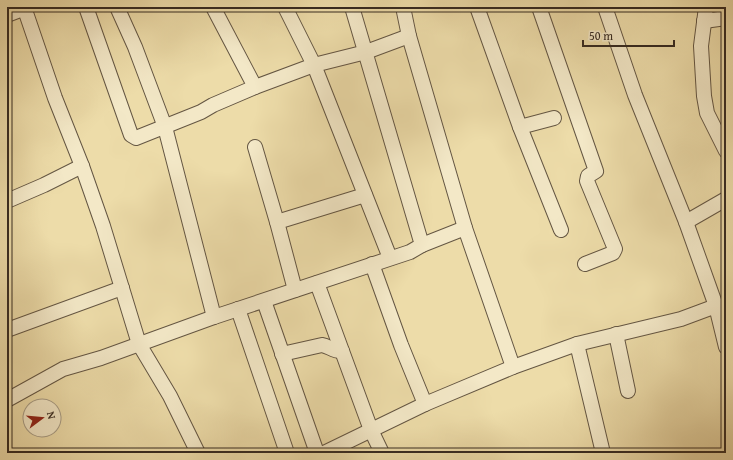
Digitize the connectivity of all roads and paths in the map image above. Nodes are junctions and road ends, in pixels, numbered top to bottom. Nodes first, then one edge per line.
1 (86, 7) edge
2 (117, 7) edge
3 (213, 7) edge
4 (285, 7) edge
5 (352, 7) edge
6 (403, 7) edge
7 (539, 7) edge
8 (605, 7) edge
9 (706, 7) edge
10 (26, 8) edge
11 (480, 8) edge
12 (7, 15) edge
13 (726, 18) edge
14 (704, 21) junction
15 (409, 36) junction
16 (366, 52) junction
17 (314, 66) junction
18 (255, 87) junction
19 (554, 118) dead end
20 (165, 127) junction
21 (520, 127) junction
22 (255, 147) dead end
23 (726, 151) edge
24 (82, 166) junction
25 (365, 195) junction
26 (726, 199) edge
27 (7, 201) edge
28 (277, 222) junction
29 (686, 222) junction
30 (465, 228) junction
31 (561, 230) dead end
32 (422, 245) junction
33 (390, 258) junction
34 (372, 264) junction
35 (584, 264) dead end
36 (317, 283) junction
37 (122, 288) junction
38 (295, 290) junction
39 (264, 301) junction
40 (716, 306) junction
41 (238, 309) junction
42 (214, 317) junction
43 (7, 330) edge
44 (616, 334) junction
45 (139, 344) junction
46 (577, 344) junction
47 (726, 347) edge
48 (342, 351) junction
49 (282, 354) junction
50 (513, 367) junction
51 (628, 390) dead end
52 (7, 400) edge
53 (425, 404) junction
54 (371, 430) junction
55 (197, 453) edge
56 (287, 453) edge
57 (317, 453) edge
58 (324, 453) edge
59 (382, 453) edge
60 (603, 453) edge

1 - 20 street
2 - 20 street
3 - 18 street
4 - 17 street
5 - 16 street
6 - 15 street
7 - 35 street
8 - 29 street
9 - 14 street
10 - 12 street
10 - 24 street
11 - 21 street
13 - 14 street
14 - 23 street
15 - 16 street
15 - 30 street
16 - 17 street
16 - 32 street
17 - 18 street
17 - 25 street
18 - 20 street
19 - 21 street
20 - 42 street
21 - 31 street
22 - 28 street
24 - 27 street
24 - 37 street
25 - 28 street
25 - 33 street
26 - 29 street
28 - 38 street
29 - 40 street
30 - 32 street
30 - 50 street
32 - 33 street
33 - 34 street
34 - 36 street
34 - 53 street
36 - 38 street
36 - 48 street
37 - 43 street
37 - 45 street
38 - 39 street
39 - 41 street
39 - 49 street
40 - 44 street
40 - 47 street
41 - 42 street
41 - 56 street
42 - 45 street
44 - 46 street
44 - 51 street
45 - 52 street
45 - 55 street
46 - 50 street
46 - 60 street
48 - 49 street
48 - 54 street
49 - 57 street
50 - 53 street
53 - 54 street
54 - 58 street
54 - 59 street

